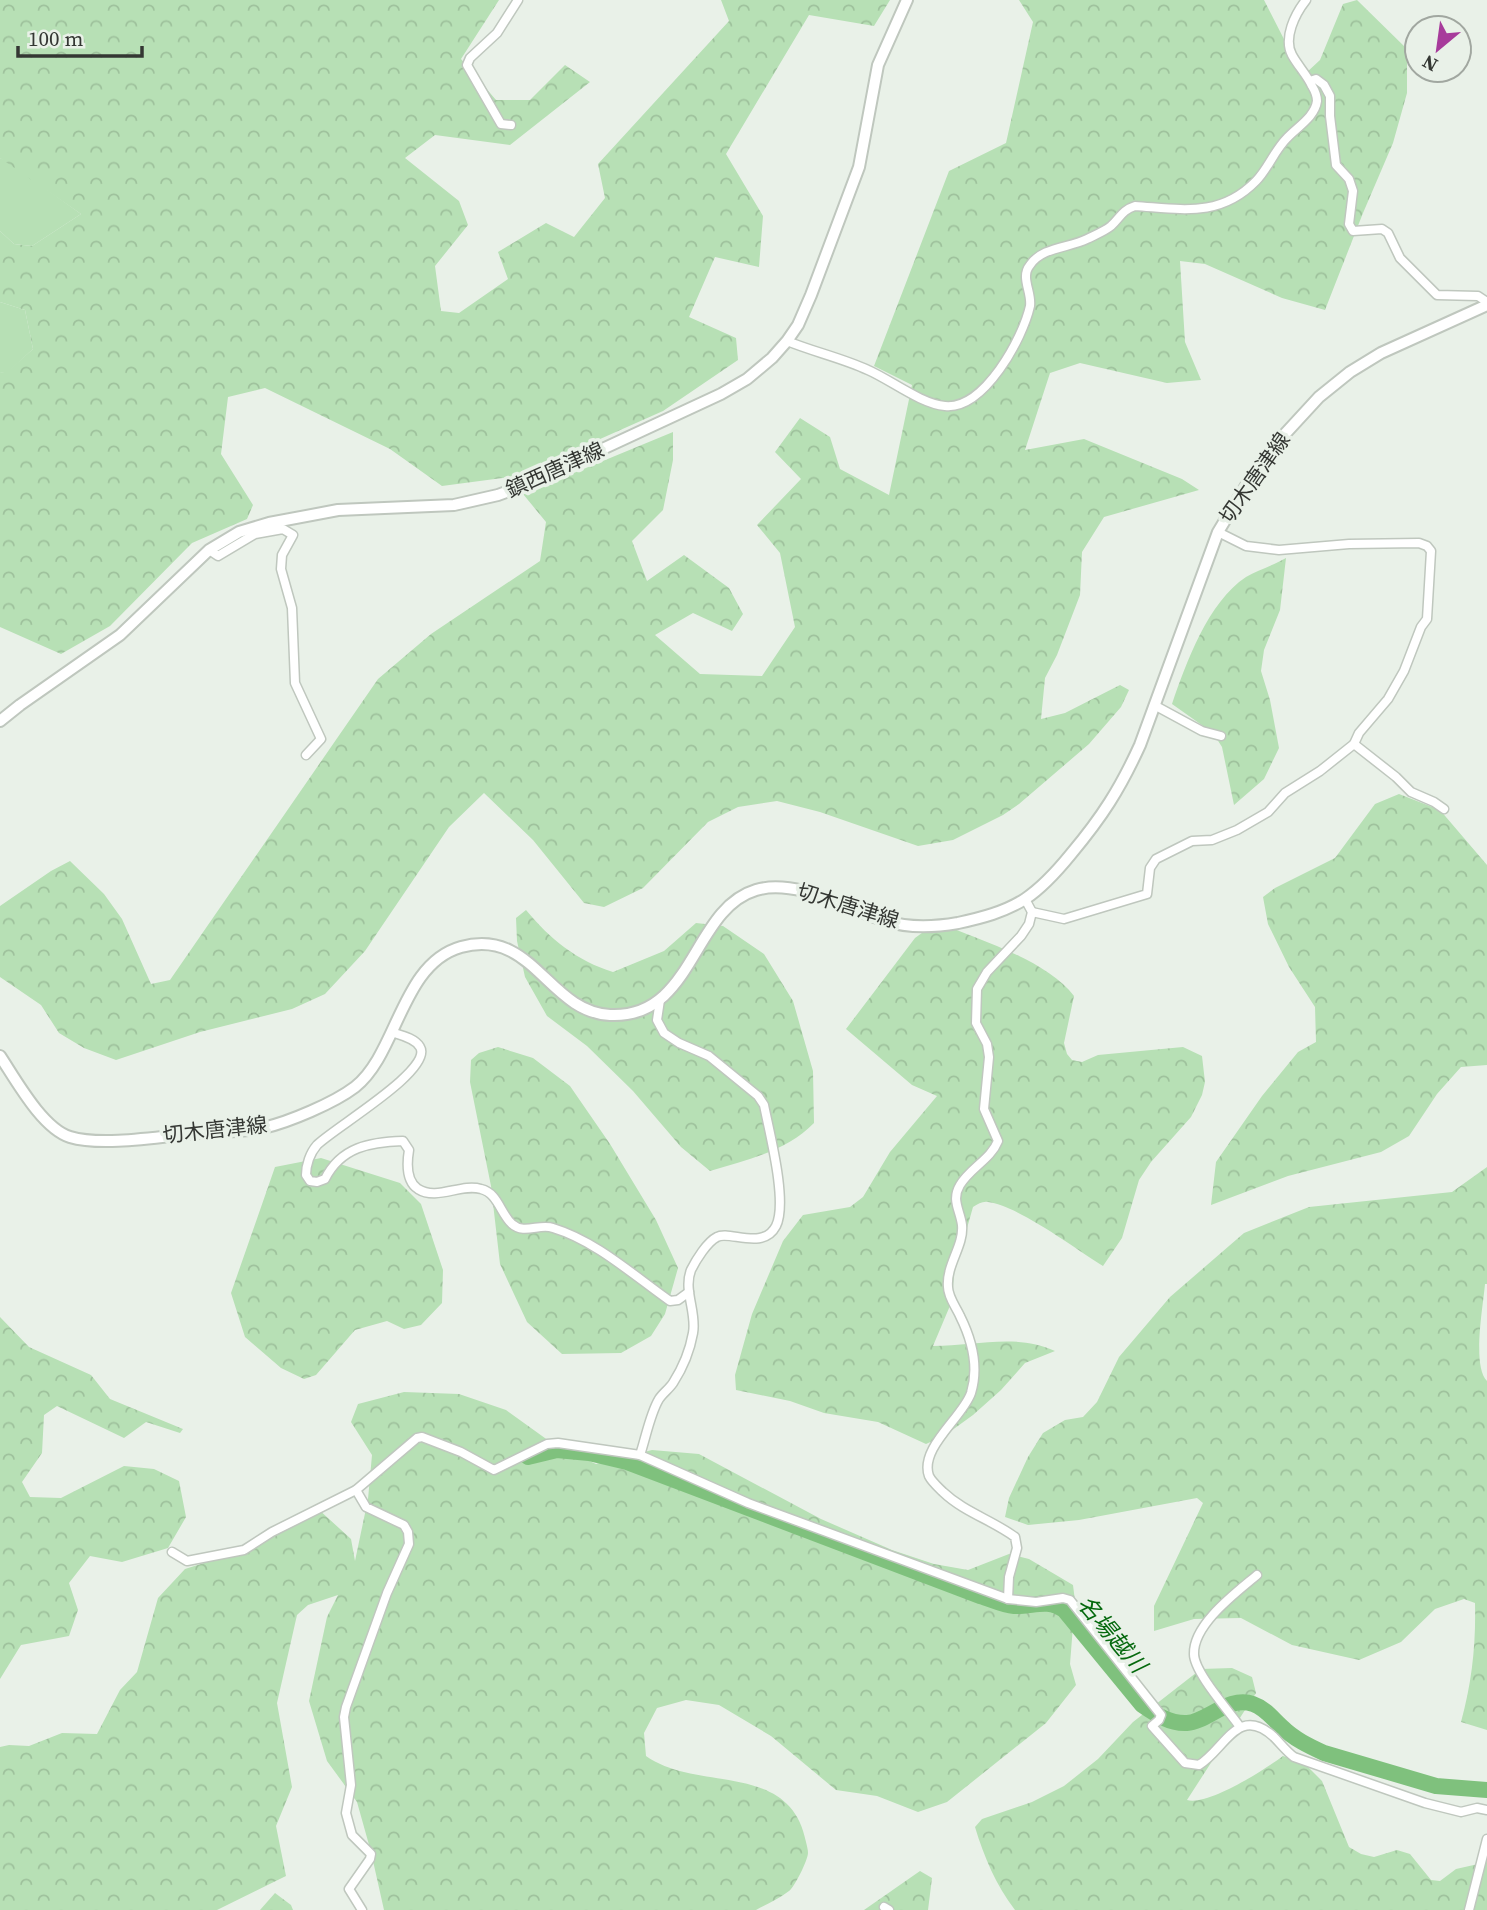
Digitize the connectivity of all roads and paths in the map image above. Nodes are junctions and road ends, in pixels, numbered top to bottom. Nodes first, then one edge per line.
1 (518, 0) edge
2 (907, 0) edge
3 (1306, 0) edge
4 (1310, 81) junction
5 (511, 125) dead end
6 (1487, 304) edge
7 (788, 341) junction
8 (1218, 532) junction
9 (209, 550) junction
10 (1154, 705) junction
11 (0, 721) edge
12 (1222, 736) dead end
13 (1354, 744) junction
14 (306, 755) dead end
15 (1444, 809) dead end
16 (1025, 899) junction
17 (1032, 912) junction
18 (660, 1000) junction
19 (391, 1032) junction
20 (0, 1056) edge
21 (689, 1292) junction
22 (640, 1455) junction
23 (356, 1490) junction
24 (172, 1552) dead end
25 (1257, 1575) dead end
26 (1008, 1599) junction
27 (1240, 1727) junction
28 (1487, 1810) edge
29 (1487, 1839) edge
30 (362, 1910) edge
31 (1469, 1910) edge

1 - 5 street
2 - 7 main road, 鎮西唐津線
3 - 4 street
4 - 6 street
4 - 7 street
6 - 8 main road, 切木唐津線
7 - 9 main road, 鎮西唐津線
8 - 10 main road, 切木唐津線
8 - 13 street
9 - 11 main road, 鎮西唐津線
9 - 14 street
10 - 12 street
10 - 16 main road, 切木唐津線
13 - 15 street
13 - 17 street
16 - 17 street
16 - 18 main road, 切木唐津線
17 - 26 street
18 - 19 main road, 切木唐津線
18 - 21 street
19 - 20 main road, 切木唐津線
19 - 21 street
21 - 22 street
22 - 23 street
22 - 26 street
23 - 24 street
23 - 30 street
25 - 27 street
26 - 27 street
27 - 28 street
29 - 31 street

